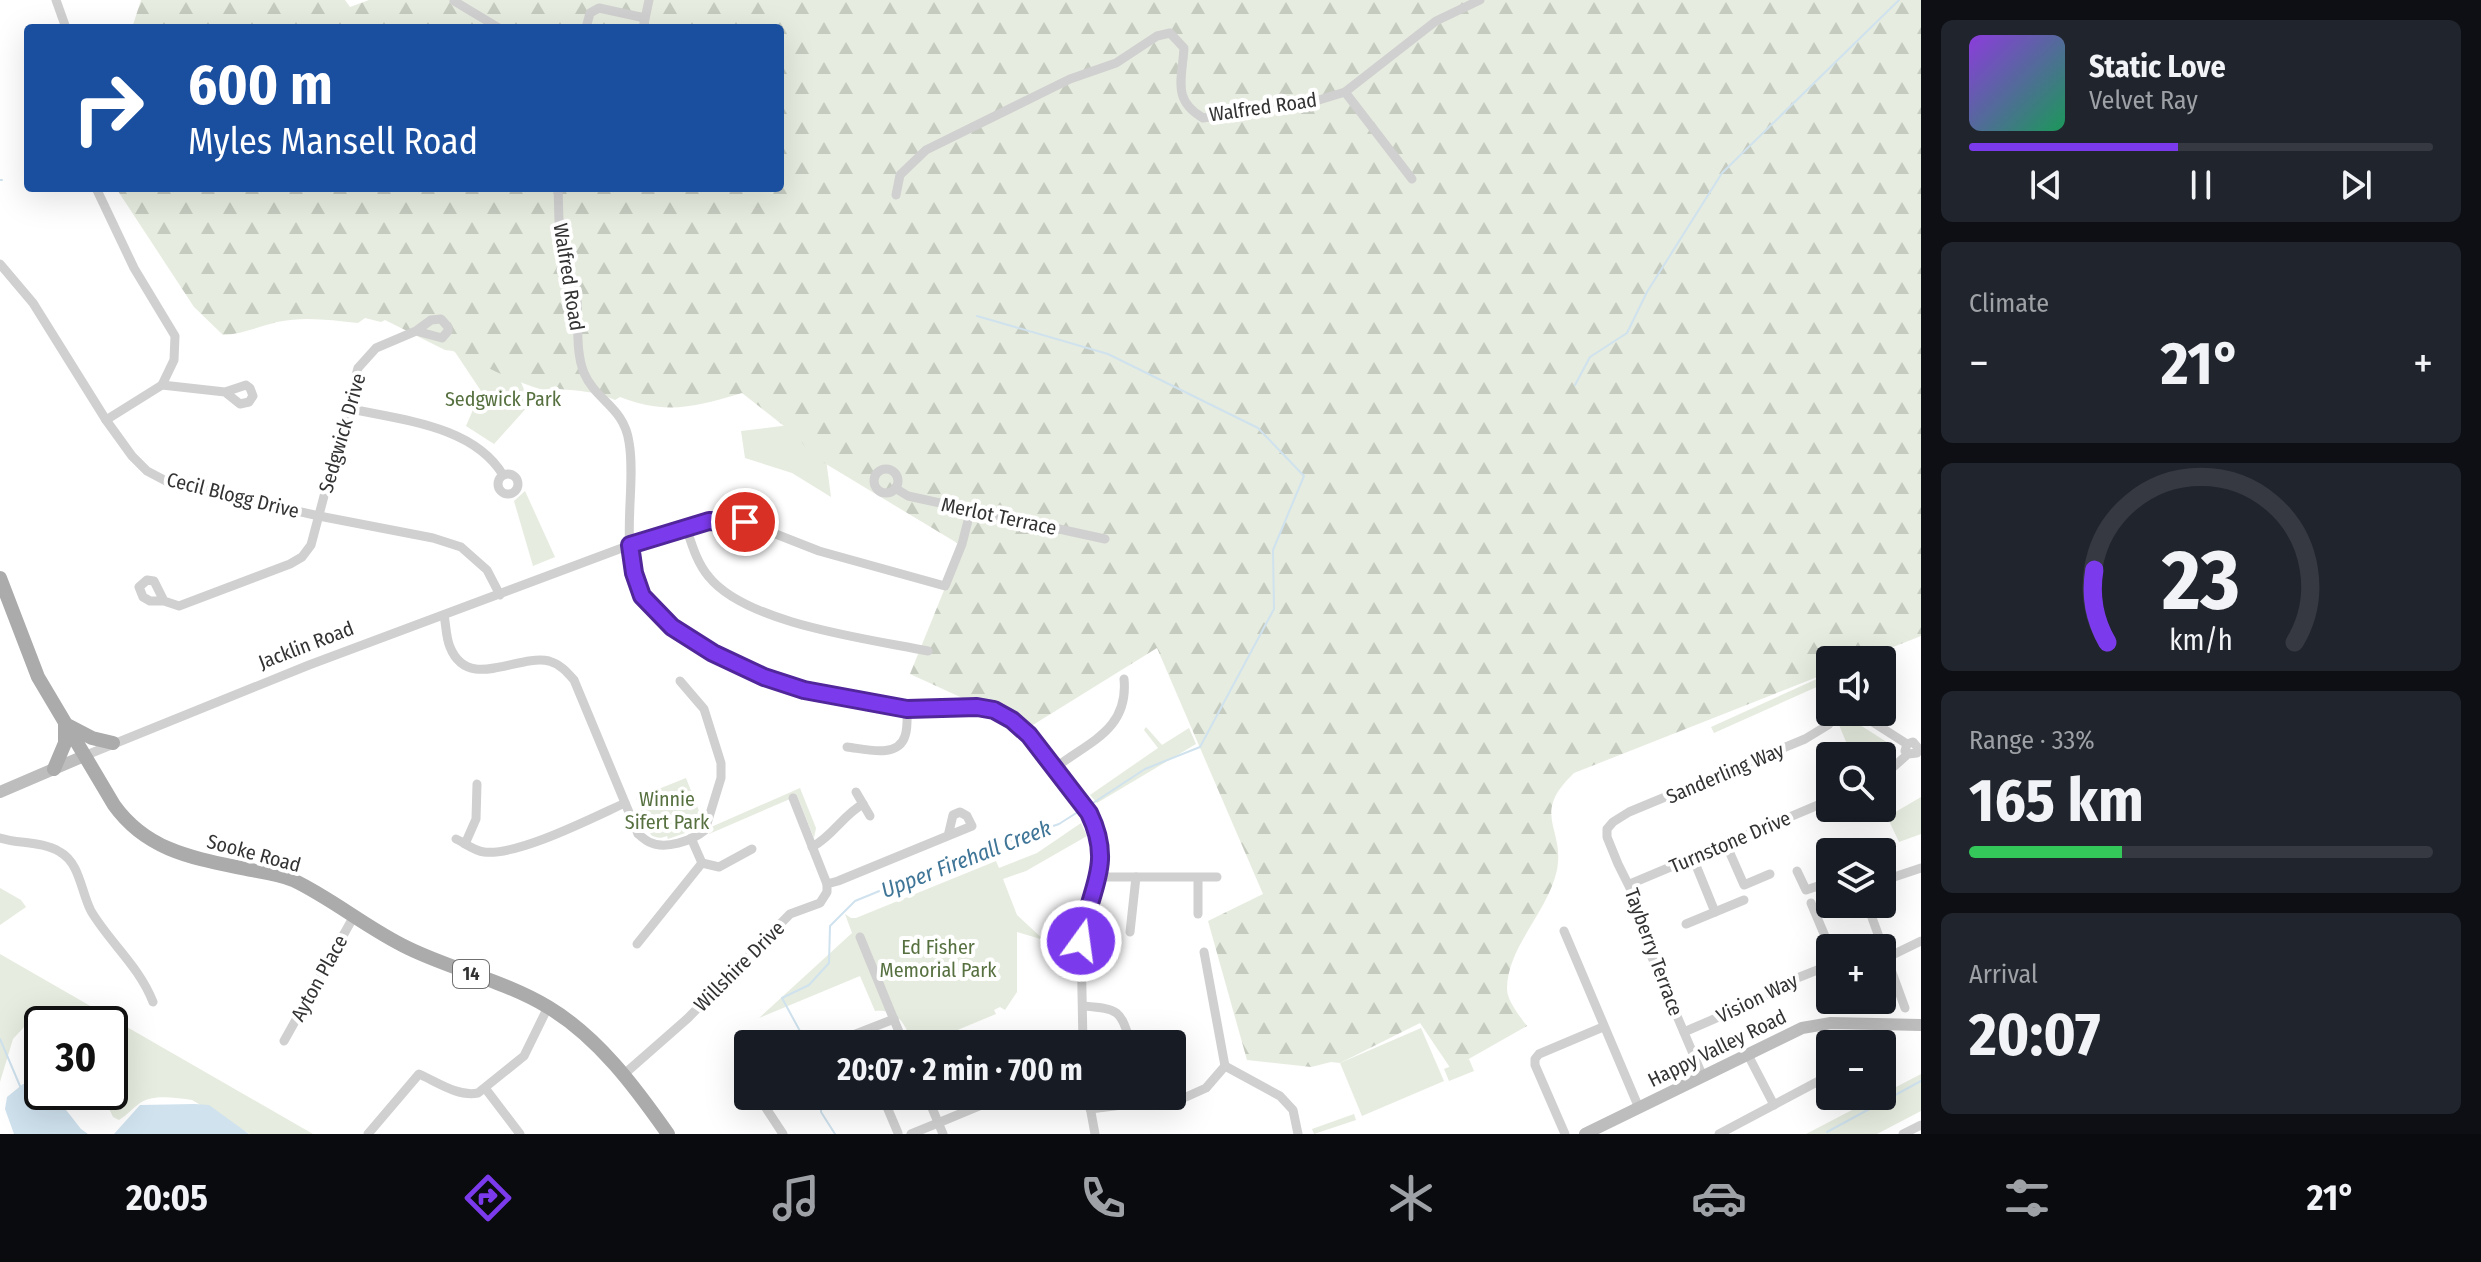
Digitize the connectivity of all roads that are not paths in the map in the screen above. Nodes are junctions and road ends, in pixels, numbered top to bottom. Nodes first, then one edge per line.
1 (56, 0) edge
2 (649, 0) edge
3 (1480, 0) edge
4 (454, 1) edge
5 (644, 23) edge
6 (65, 24) edge
7 (492, 24) edge
8 (587, 24) edge
9 (1345, 92) junction
10 (1412, 179) dead end
11 (98, 192) edge
12 (558, 192) edge
13 (896, 195) dead end
14 (0, 264) edge
15 (416, 331) dead end
16 (162, 385) junction
17 (225, 392) dead end
18 (347, 408) junction
19 (106, 420) junction
20 (503, 475) dead end
21 (895, 488) dead end
22 (971, 509) junction
23 (319, 516) junction
24 (686, 527) junction
25 (1105, 539) dead end
26 (630, 545) junction
27 (0, 578) edge
28 (500, 595) junction
29 (164, 601) dead end
30 (444, 615) junction
31 (928, 651) dead end
32 (1124, 679) dead end
33 (680, 681) dead end
34 (907, 709) junction
35 (65, 723) junction
36 (1826, 726) edge
37 (1880, 726) edge
38 (113, 743) junction
39 (847, 747) dead end
40 (1915, 748) edge
41 (84, 756) junction
42 (1896, 765) edge
43 (1055, 768) junction
44 (54, 769) junction
45 (477, 784) dead end
46 (0, 792) edge
47 (856, 792) dead end
48 (793, 798) dead end
49 (625, 803) junction
50 (863, 804) junction
51 (1816, 806) edge
52 (870, 816) dead end
53 (1607, 829) joint
54 (948, 836) dead end
55 (0, 838) edge
56 (691, 838) junction
57 (1726, 844) junction
58 (812, 847) junction
59 (752, 849) dead end
60 (1693, 858) junction
61 (702, 863) junction
62 (1921, 868) edge
63 (1797, 871) dead end
64 (1770, 874) dead end
65 (1099, 875) junction
66 (1896, 876) edge
67 (1136, 877) junction
68 (1217, 877) dead end
69 (1198, 878) junction
70 (827, 884) junction
71 (1630, 884) junction
72 (1816, 887) edge
73 (1744, 900) dead end
74 (1811, 903) dead end
75 (1715, 912) junction
76 (1198, 914) dead end
77 (354, 916) junction
78 (1686, 924) dead end
79 (1564, 931) dead end
80 (1130, 932) dead end
81 (1824, 934) edge
82 (860, 937) dead end
83 (1921, 941) edge
84 (637, 944) dead end
85 (1204, 952) dead end
86 (1896, 953) edge
87 (1816, 971) edge
88 (1896, 987) edge
89 (153, 1002) dead end
90 (1083, 1006) junction
91 (548, 1007) junction
92 (1905, 1008) dead end
93 (894, 1019) junction
94 (1921, 1025) edge
95 (1603, 1027) junction
96 (866, 1030) edge
97 (898, 1030) edge
98 (1083, 1030) edge
99 (1127, 1030) edge
100 (1684, 1032) junction
101 (284, 1041) dead end
102 (1747, 1053) junction
103 (1225, 1066) junction
104 (622, 1076) junction
105 (1703, 1077) junction
106 (1816, 1082) edge
107 (485, 1088) junction
108 (1186, 1097) edge
109 (1774, 1105) junction
110 (1639, 1108) junction
111 (767, 1110) edge
112 (888, 1110) edge
113 (933, 1110) edge
114 (969, 1110) edge
115 (1090, 1110) edge
116 (938, 1123) junction
117 (1921, 1125) edge
118 (898, 1133) edge
119 (368, 1134) edge
120 (520, 1134) edge
121 (668, 1134) edge
122 (783, 1134) edge
123 (911, 1134) edge
124 (943, 1134) edge
125 (1095, 1134) edge
126 (1298, 1134) edge
127 (1565, 1134) edge
128 (1585, 1134) edge
129 (1719, 1134) edge
130 (1903, 1134) edge

1 - 6 street
2 - 5 street
3 - 9 street, Walfred Road
4 - 7 street
5 - 8 street
9 - 10 street
9 - 13 street, Walfred Road
11 - 16 street
12 - 26 street, Walfred Road
14 - 19 street, Cecil Blogg Drive
15 - 18 street, Sedgwick Drive
16 - 17 street
16 - 19 street
18 - 20 street
18 - 23 street, Sedgwick Drive
19 - 23 street, Cecil Blogg Drive
21 - 22 street, Merlot Terrace
22 - 24 street, Jacklin Road
22 - 25 street, Merlot Terrace
23 - 28 street, Cecil Blogg Drive
23 - 29 street, Sedgwick Drive
24 - 26 street, Jacklin Road
24 - 31 street
26 - 28 street, Jacklin Road
26 - 34 street, Walfred Road
27 - 35 main road, Sooke Road / 14
28 - 30 street, Jacklin Road
30 - 38 street, Jacklin Road
30 - 49 street
32 - 43 street
33 - 56 street
34 - 39 street
34 - 43 street, Walfred Road
35 - 38 main road
35 - 41 main road, Sooke Road / 14
35 - 44 main road
36 - 53 street, Sanderling Way
37 - 40 street
38 - 41 street, Jacklin Road
40 - 42 street
41 - 44 main road, Jacklin Road
41 - 77 main road, Sooke Road / 14
43 - 65 street, Walfred Road
44 - 46 main road, Jacklin Road
45 - 49 street
47 - 50 street
48 - 58 street
49 - 56 street
50 - 52 street
50 - 58 street
51 - 57 street, Turnstone Drive
53 - 71 street, Tayberry Terrace
54 - 70 street, Willshire Drive
55 - 89 street
56 - 61 street
57 - 60 street, Turnstone Drive
57 - 64 street
58 - 70 street
59 - 61 street
60 - 71 street, Turnstone Drive
60 - 75 street
61 - 84 street
62 - 66 street
63 - 72 street
65 - 67 street
65 - 90 street, Walfred Road
67 - 69 street
67 - 80 street
68 - 69 street
69 - 76 street
70 - 104 street, Willshire Drive
71 - 100 street, Tayberry Terrace
73 - 75 street
74 - 81 street
75 - 78 street
77 - 91 main road, Sooke Road / 14
77 - 101 street, Ayton Place
79 - 95 street
82 - 93 street
83 - 86 street
85 - 103 street
87 - 100 street, Vision Way
88 - 92 street
90 - 98 street, Walfred Road
90 - 99 street
91 - 104 main road, Sooke Road / 14
91 - 107 street
93 - 96 street
93 - 97 street
94 - 102 main road, Happy Valley Road
95 - 110 street
95 - 127 street
100 - 105 street, Tayberry Terrace
102 - 105 main road, Happy Valley Road
102 - 109 street
103 - 108 street
103 - 126 street
104 - 121 main road, Sooke Road / 14
105 - 110 main road, Happy Valley Road
106 - 109 street
107 - 119 street
107 - 120 street
109 - 129 street
110 - 128 main road, Happy Valley Road
111 - 122 street
112 - 118 street
113 - 116 street
114 - 116 street
115 - 125 street
116 - 123 street
116 - 124 street
117 - 130 street

